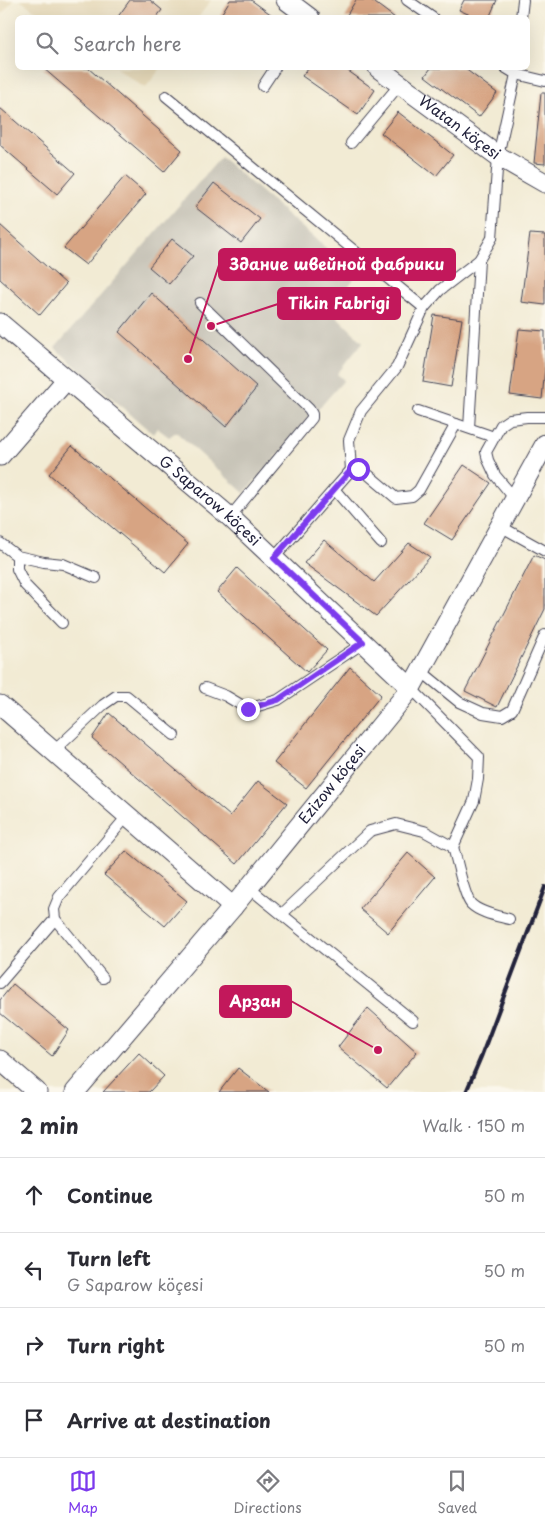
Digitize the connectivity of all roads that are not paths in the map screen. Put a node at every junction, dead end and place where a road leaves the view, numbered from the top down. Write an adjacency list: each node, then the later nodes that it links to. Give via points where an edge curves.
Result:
1 (286, 0): 4 (street)
2 (407, 0): 5 (lane)
3 (523, 0): 6 (lane)
4 (306, 15)
5 (429, 15)
6 (521, 15)
7 (274, 70): 12 (lane)
8 (381, 70): 11 (street, Watan köçesi)
9 (516, 71): 10 (lane); 15 (lane)
10 (545, 81)
11 (400, 84): 14 (lane); 15 (street, Watan köçesi)
12 (263, 86)
13 (166, 96): 19 (lane)
14 (351, 142)
15 (498, 156): 16 (street, Watan köçesi); 17 (lane, via 492,238)
16 (545, 183)
17 (479, 260): 19 (lane, via 440,290); 25 (lane)
18 (200, 303): 32 (lane, via 312,414 312,418)
19 (424, 308): 29 (lane, via 397,367 361,411 349,440)
20 (0, 323): 21 (street, G Saparow köçesi)
21 (66, 380): 28 (street); 32 (street, G Saparow köçesi)
22 (418, 411): 24 (lane)
23 (545, 417): 26 (lane, via 510,419 501,425)
24 (456, 424): 25 (lane); 29 (lane, via 419,490 412,496 396,498 364,471)
25 (469, 428): 26 (lane)
26 (494, 437): 31 (lane, via 486,452 488,460 495,475)
27 (545, 444): 31 (street, Ezizow köçesi)
28 (0, 456)
29 (351, 470): 30 (lane)
30 (334, 489): 35 (lane); 38 (lane)
31 (515, 499): 33 (street, Ezizow köçesi)
32 (230, 516): 38 (street, G Saparow köçesi)
33 (500, 526): 36 (lane); 43 (street, Ezizow köçesi)
34 (0, 543): 37 (lane)
35 (381, 543)
36 (545, 551)
37 (17, 556): 39 (lane, via 63,564); 40 (lane, via 17,569 25,585)
38 (274, 558): 42 (street, G Saparow köçesi)
39 (96, 578)
40 (62, 623)
41 (545, 635): 43 (lane, via 512,710 502,716 482,713 458,702)
42 (363, 642): 44 (lane, via 278,700 248,709); 45 (street, G Saparow köçesi)
43 (421, 670): 45 (street, Ezizow köçesi)
44 (205, 688)
45 (411, 688): 50 (lane, via 479,757 474,801); 51 (street, Ezizow köçesi)
46 (0, 705): 48 (street)
47 (174, 735): 48 (lane, via 127,696 116,696 103,704)
48 (54, 751): 49 (street)
49 (128, 815): 52 (street); 54 (lane, via 59,897 54,909)
50 (453, 847): 53 (lane, via 424,831 396,824 370,831); 55 (lane, via 471,904)
51 (248, 887): 52 (street, Ezizow köçesi); 53 (lane)
52 (233, 906): 61 (street, Ezizow köçesi)
53 (282, 914): 58 (lane)
54 (56, 919): 56 (lane); 57 (lane)
55 (509, 920)
56 (103, 978)
57 (0, 983)
58 (414, 1021)
59 (0, 1060): 60 (street)
60 (37, 1092)
61 (75, 1092)

